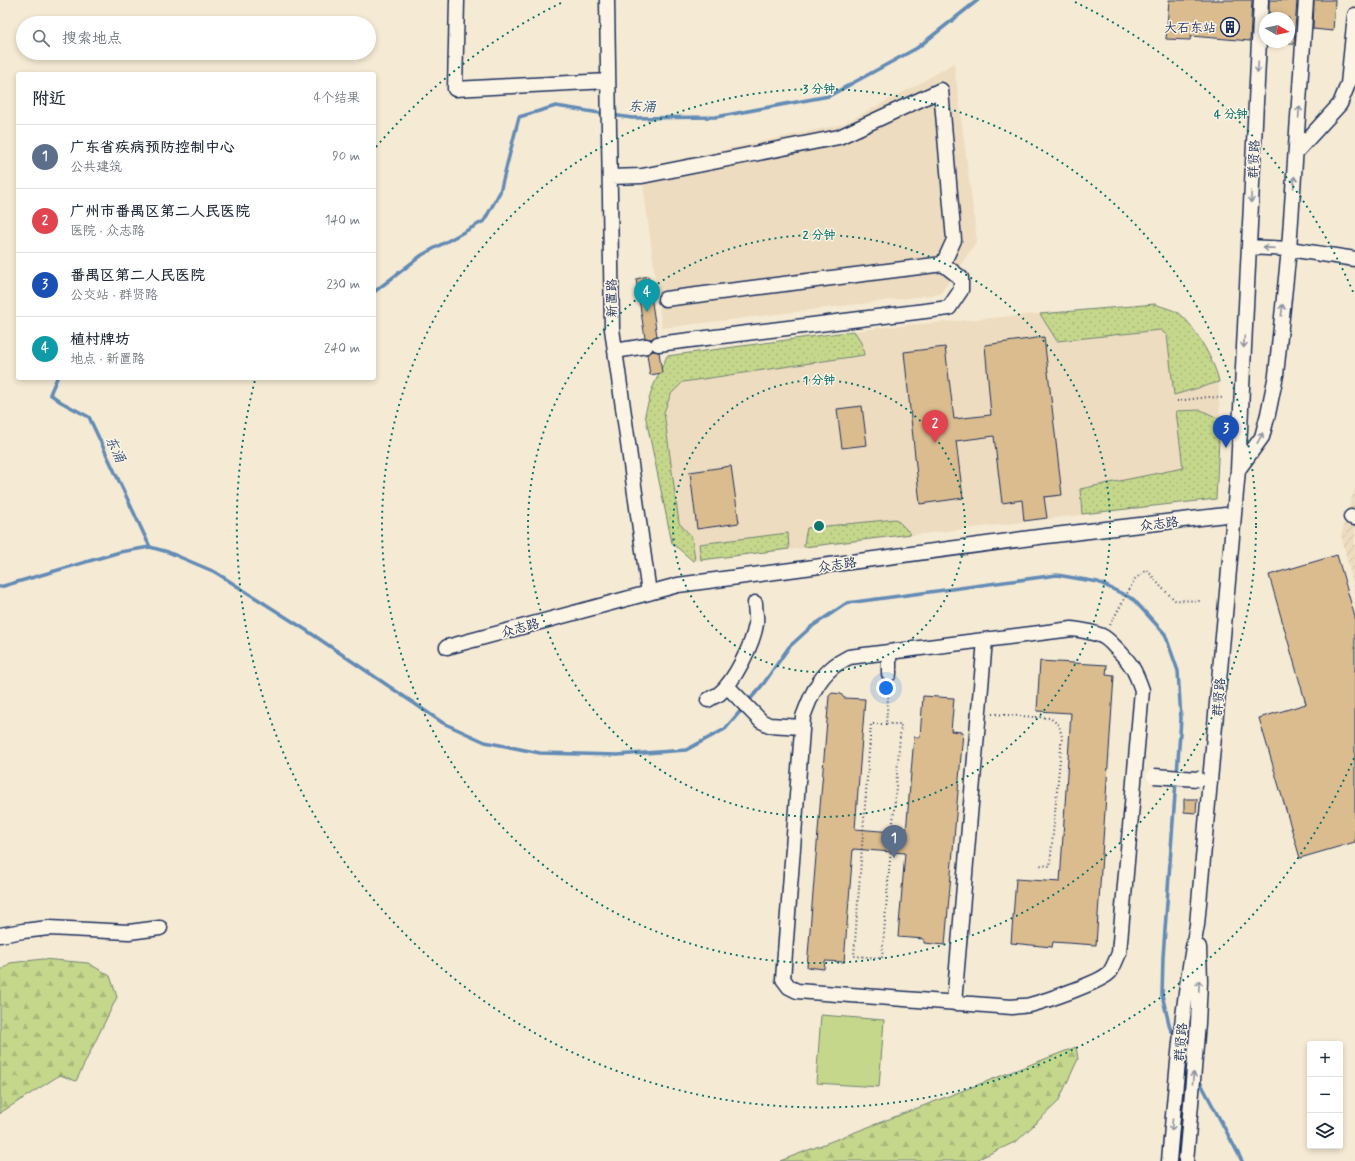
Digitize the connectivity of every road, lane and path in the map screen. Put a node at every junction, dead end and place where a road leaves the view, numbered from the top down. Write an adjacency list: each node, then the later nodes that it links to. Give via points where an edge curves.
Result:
1 (457, 0): 6 (street, via 455,90)
2 (607, 0): 6 (street, 新置路)
3 (1261, 0): 9 (street, 群贤路, one-way to 9)
4 (1306, 0): 7 (street, one-way to 4)
5 (1355, 14): 7 (street, via 1348,84 1340,104)
6 (608, 81): 8 (street, 新置路)
7 (1296, 151): 10 (street, one-way to 7)
8 (610, 177): 12 (street, via 642,176 839,137 941,90 954,240); 14 (street, 新置路, via 612,329)
9 (1249, 247): 10 (street, one-way to 9); 17 (street, 群贤路, one-way to 17)
10 (1289, 249): 11 (street); 17 (street, one-way to 10, via 1262,437 1268,414 1276,375)
11 (1355, 259)
12 (943, 264): 13 (street); 14 (street, via 961,278 961,290 949,308)
13 (665, 299)
14 (615, 351): 19 (street, 新置路)
15 (1223, 398): 16 (path)
16 (1176, 401)
17 (1238, 470): 18 (street, 群贤路)
18 (1234, 514): 19 (street, 众志路, via 685,584); 33 (street, 群贤路)
19 (649, 593): 24 (street, 众志路)
20 (1200, 601): 22 (path, via 1175,600 1147,570 1135,579)
21 (755, 603): 27 (street, via 756,624 749,649)
22 (1104, 637): 23 (street, via 1072,628); 32 (street, via 1129,661 1142,690)
23 (985, 640): 25 (street); 29 (street)
24 (447, 647)
25 (889, 652): 26 (street); 31 (street, via 849,657 834,666 820,680 810,697)
26 (889, 674): 30 (path)
27 (727, 686): 28 (street); 31 (street, via 769,725)
28 (708, 700)
29 (979, 713): 34 (path, via 1050,718 1059,725 1062,737 1050,866); 38 (street)
30 (886, 724): 30 (path, via 901,724 882,958 854,956 871,724)
31 (802, 727): 38 (street, via 783,979 789,987 797,991)
32 (1135, 775): 33 (street, bridge); 38 (street, via 1119,953 1109,973 1101,979 1030,1005 1012,1007)
33 (1204, 780): 35 (street, 群贤路)
34 (1039, 865)
35 (1198, 925): 39 (street, 群贤路, one-way to 39, via 1182,1020); 40 (street, 群贤路, one-way to 35, via 1198,1025)
36 (160, 928): 37 (street, via 129,932 49,928)
37 (0, 935)
38 (954, 1003)
39 (1169, 1161)
40 (1186, 1161)

